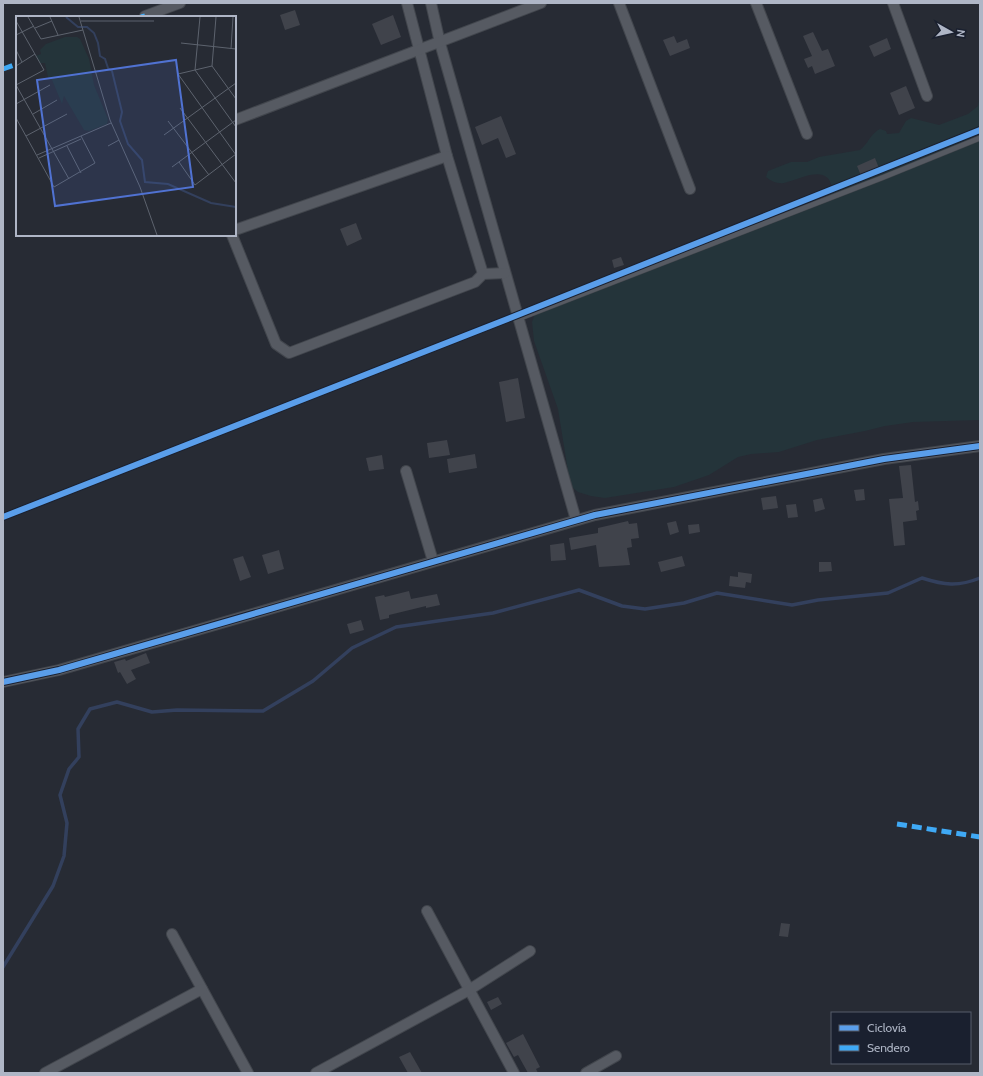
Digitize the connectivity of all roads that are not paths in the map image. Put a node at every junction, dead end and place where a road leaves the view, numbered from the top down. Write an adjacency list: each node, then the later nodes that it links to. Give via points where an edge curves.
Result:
1 (180, 3): 8 (street)
2 (407, 3): 10 (street)
3 (430, 3): 9 (street)
4 (540, 3): 9 (street)
5 (618, 3): 16 (street)
6 (756, 3): 13 (street)
7 (892, 3): 11 (street)
8 (145, 16)
9 (440, 43): 10 (street); 19 (street)
10 (420, 50): 12 (street); 15 (street)
11 (927, 96)
12 (236, 120)
13 (807, 134)
14 (980, 138): 21 (lane)
15 (447, 156): 17 (street); 20 (street)
16 (690, 189)
17 (236, 230)
18 (232, 236): 20 (street, via 276,344 289,353 475,282)
19 (505, 273): 20 (street); 21 (street)
20 (483, 274)
21 (518, 319): 24 (street)
22 (980, 446): 24 (street, via 884,459)
23 (406, 471): 25 (street)
24 (576, 520): 25 (street)
25 (433, 561): 26 (street, via 59,670)
26 (3, 682)
27 (427, 911): 31 (street)
28 (172, 934): 30 (street)
29 (530, 951): 31 (street)
30 (202, 989): 33 (street); 34 (street)
31 (469, 990): 35 (street); 36 (street)
32 (616, 1056): 37 (street)
33 (45, 1073)
34 (248, 1073)
35 (316, 1073)
36 (514, 1073)
37 (586, 1073)

